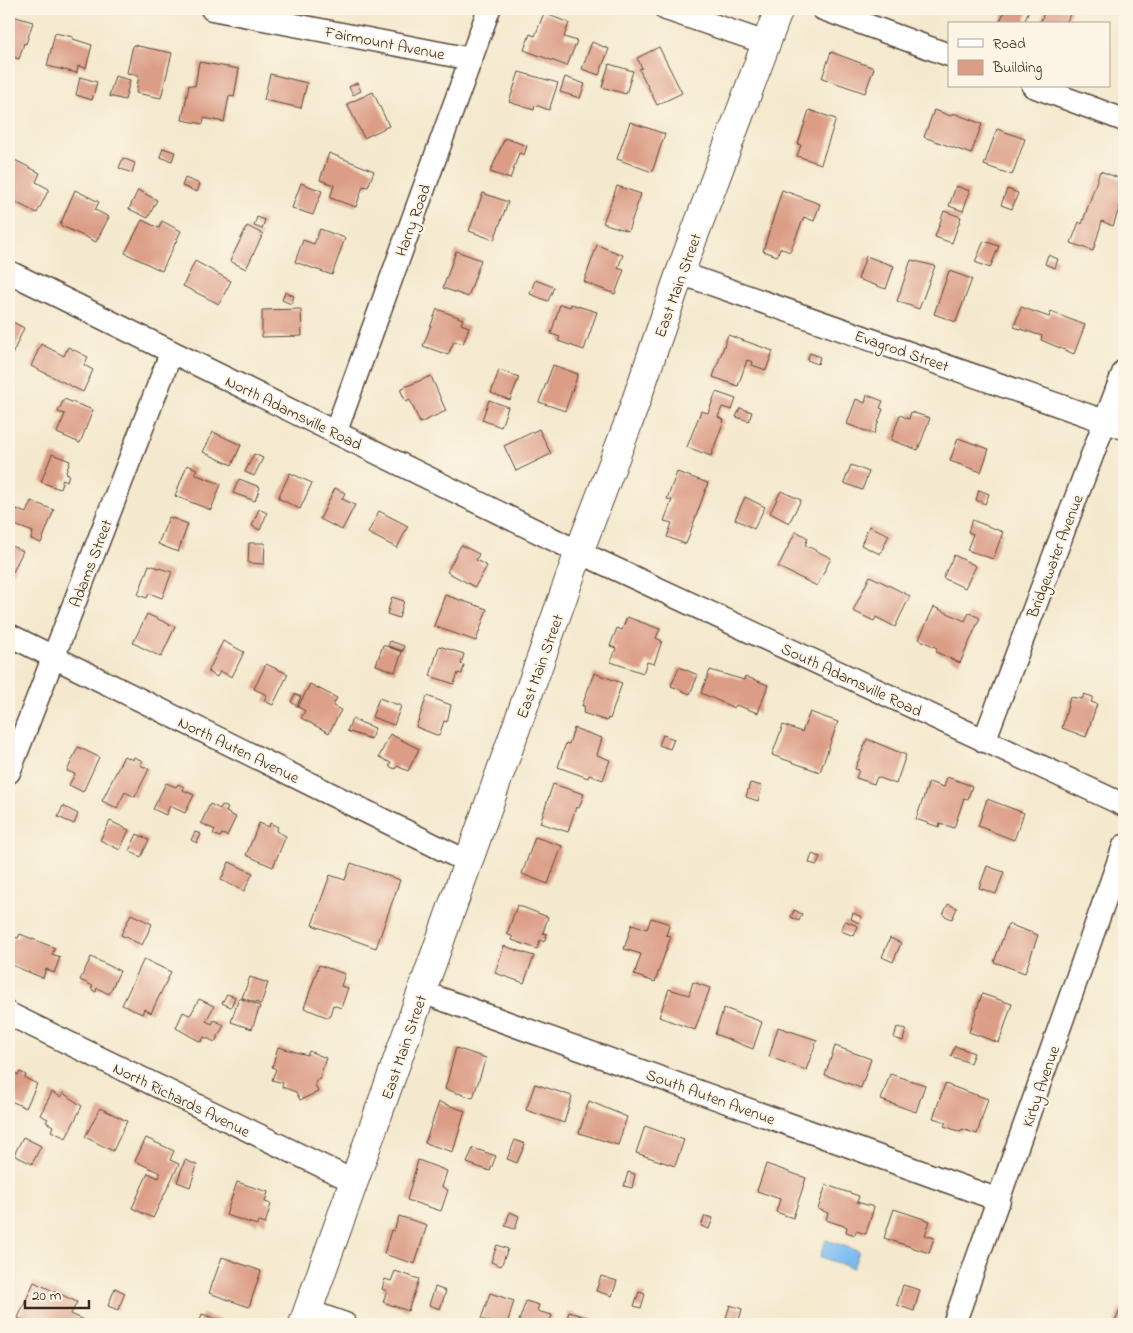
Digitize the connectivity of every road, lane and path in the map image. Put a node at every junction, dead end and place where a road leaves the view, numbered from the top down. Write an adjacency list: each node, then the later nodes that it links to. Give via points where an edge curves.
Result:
1 (212, 9): 8 (street, Fairmount Avenue)
2 (489, 9): 8 (street, Harry Road)
3 (666, 9): 6 (street)
4 (779, 9): 6 (street, East Main Street)
5 (823, 9): 7 (street)
6 (766, 43): 12 (street, East Main Street)
7 (948, 56)
8 (470, 59): 16 (street, Harry Road)
9 (1038, 88): 10 (street)
10 (1124, 120)
11 (9, 272): 13 (street, North Adamsville Road)
12 (680, 273): 15 (street, Evagrod Street); 17 (street, East Main Street, via 628,424)
13 (171, 353): 16 (street, North Adamsville Road); 19 (street, Adams Street)
14 (1124, 371): 15 (street, Bridgewater Avenue)
15 (1115, 425): 20 (street, Bridgewater Avenue)
16 (336, 431): 17 (street, North Adamsville Road)
17 (579, 552): 20 (street, South Adamsville Road); 24 (street, East Main Street)
18 (9, 635): 19 (street, North Auten Avenue)
19 (54, 658): 21 (street, Adams Street); 24 (street, North Auten Avenue)
20 (984, 741): 22 (street, South Adamsville Road)
21 (9, 772)
22 (1124, 805)
23 (1124, 846): 28 (street, Kirby Avenue)
24 (468, 862): 25 (street, East Main Street)
25 (422, 992): 27 (street, East Main Street); 28 (street, South Auten Avenue)
26 (9, 1014): 27 (street, North Richards Avenue)
27 (355, 1182): 29 (street, East Main Street)
28 (999, 1200): 31 (street, Kirby Avenue)
29 (305, 1317): 30 (street)
30 (345, 1324)
31 (954, 1324)

